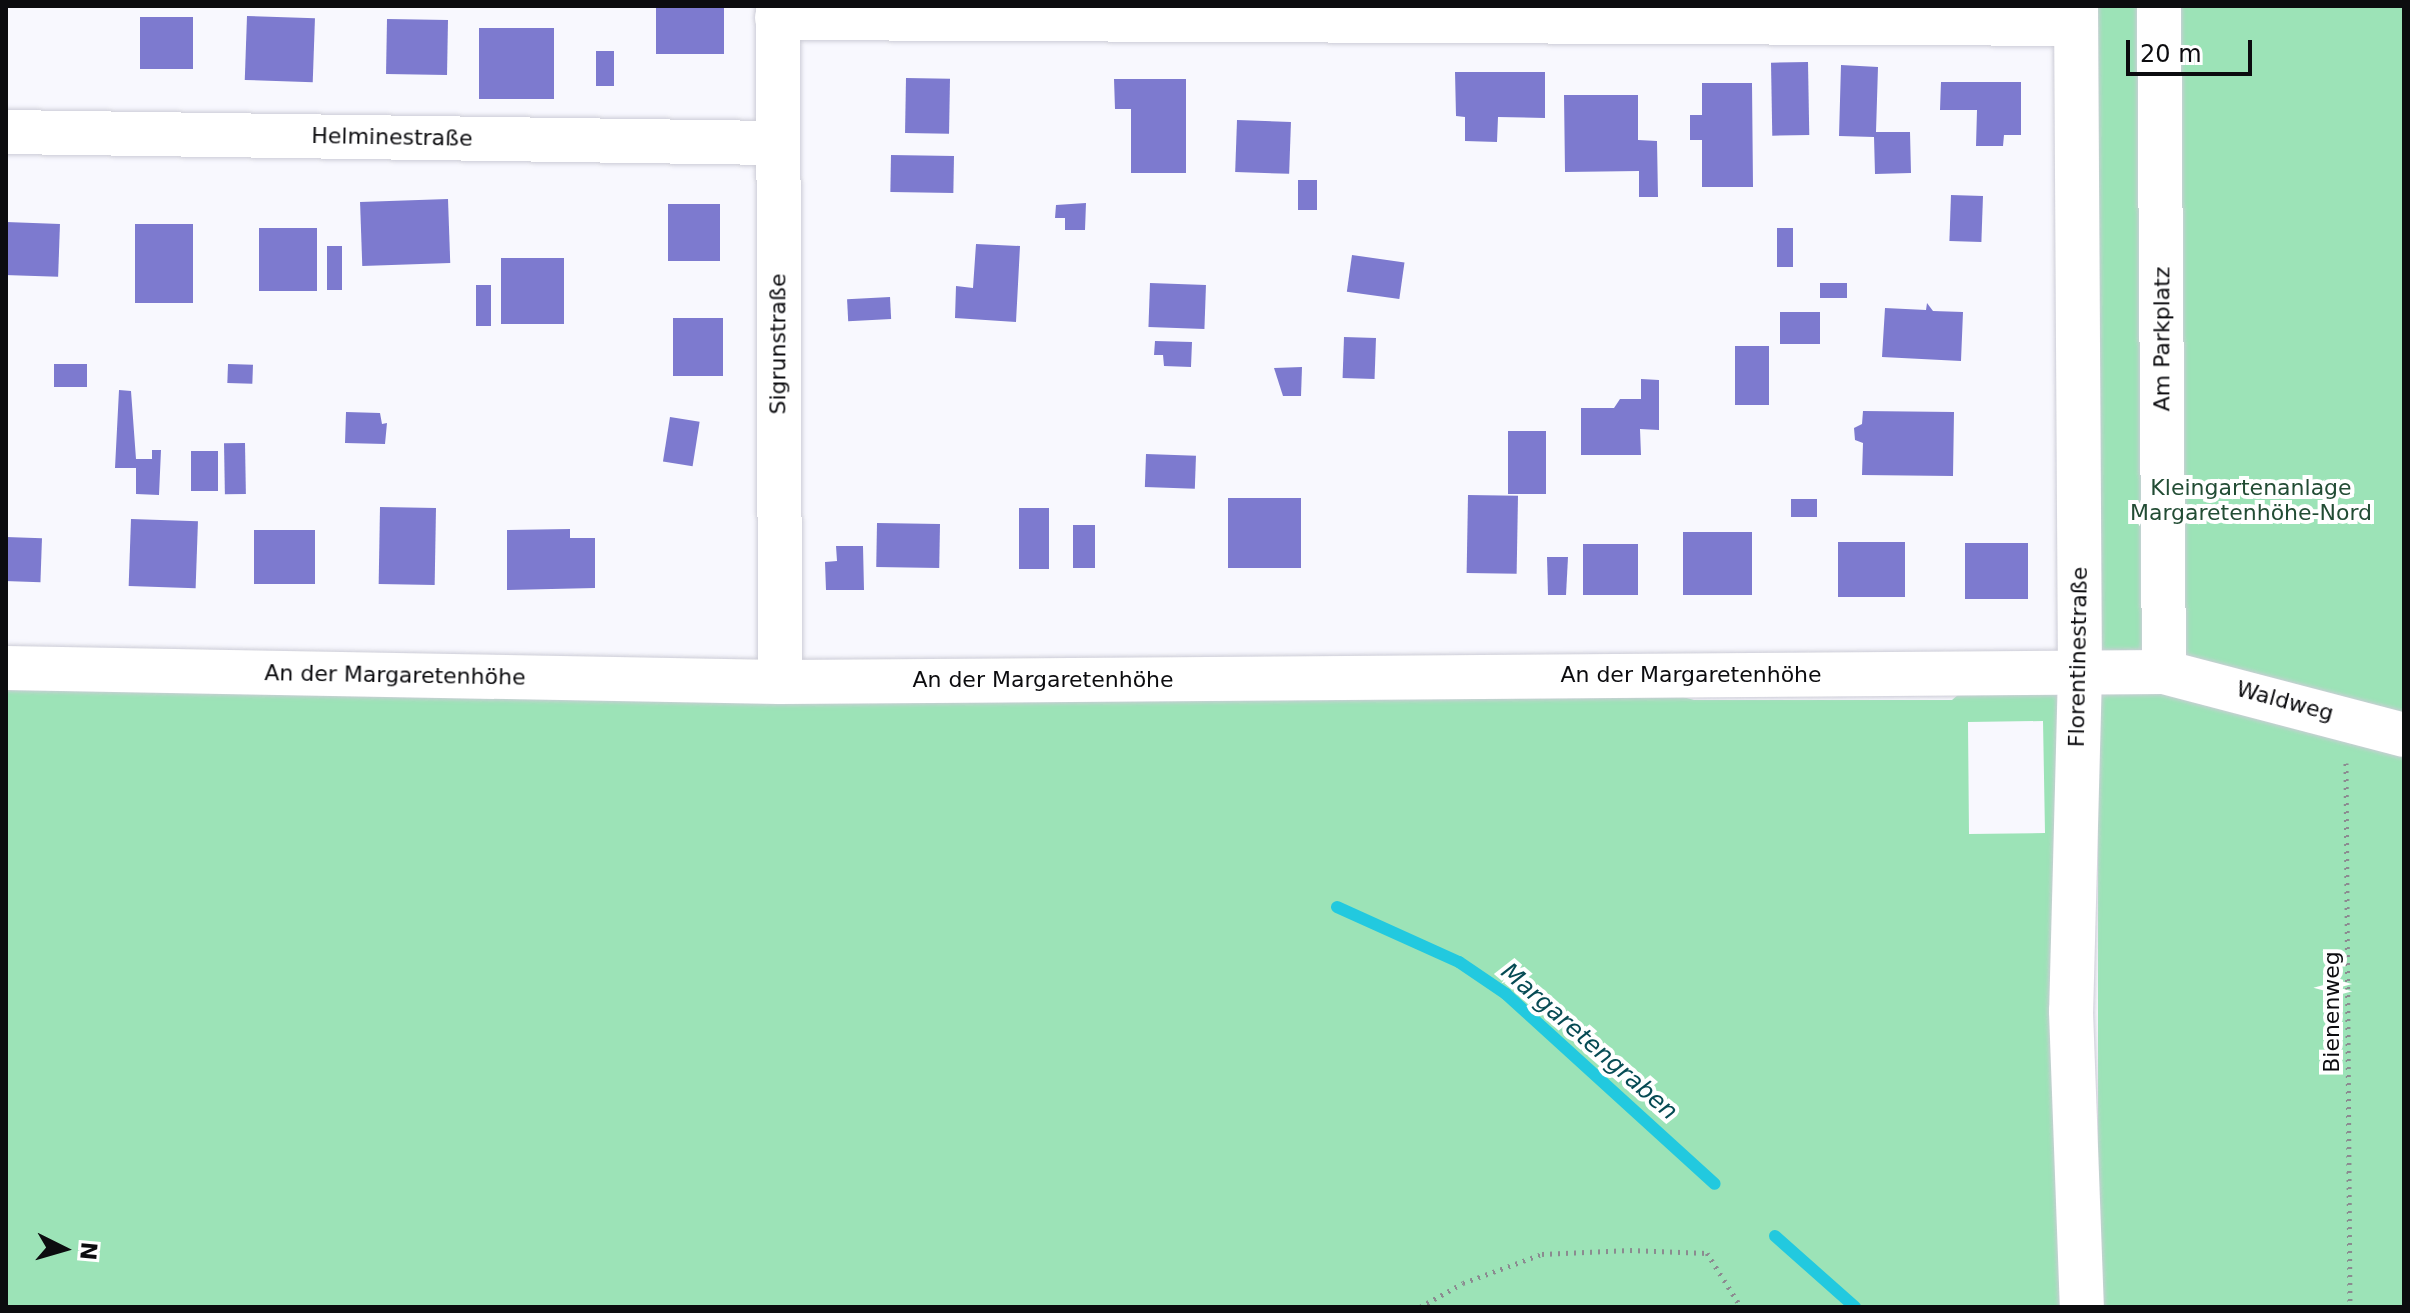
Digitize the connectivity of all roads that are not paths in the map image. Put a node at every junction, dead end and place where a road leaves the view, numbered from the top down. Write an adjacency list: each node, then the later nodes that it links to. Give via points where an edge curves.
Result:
1 (2159, 6): 7 (street, Am Parkplatz)
2 (778, 12): 3 (street); 5 (street, Sigrunstraße)
3 (2076, 15): 8 (street, Florentinestraße)
4 (6, 132): 5 (street, Helminestraße)
5 (777, 143): 9 (street, Sigrunstraße)
6 (6, 668): 9 (street, An der Margaretenhöhe)
7 (2164, 672): 8 (street, Waldweg); 10 (street, Waldweg)
8 (2080, 673): 9 (street, An der Margaretenhöhe); 11 (street, Florentinestraße, via 2071,1011)
9 (780, 682)
10 (2404, 735)
11 (2082, 1307)

